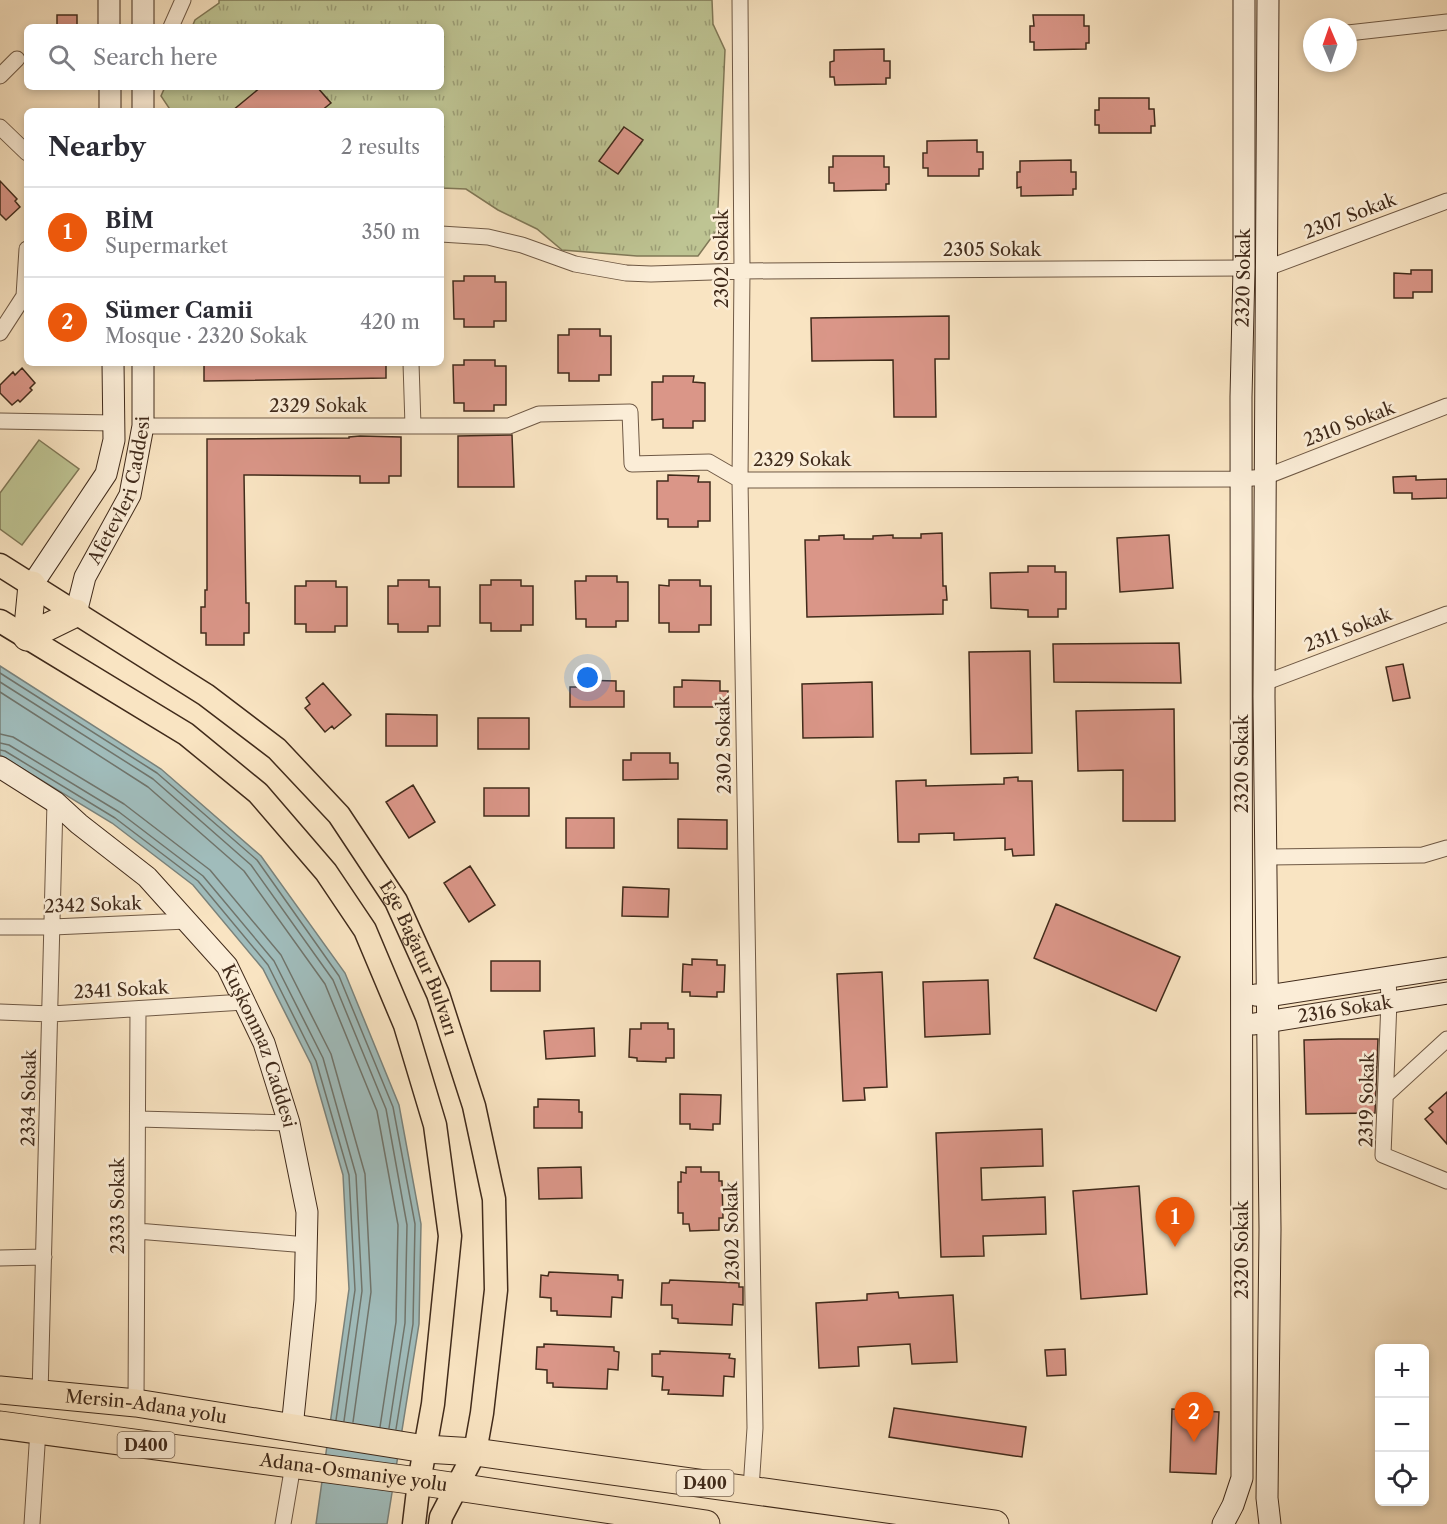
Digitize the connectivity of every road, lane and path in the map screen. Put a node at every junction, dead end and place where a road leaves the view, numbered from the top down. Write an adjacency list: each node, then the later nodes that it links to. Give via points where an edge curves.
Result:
1 (109, 0): 8 (street)
2 (143, 0): 9 (street)
3 (183, 0): 10 (street)
4 (740, 0): 22 (street, 2302 Sokak)
5 (1244, 0): 20 (street, 2320 Sokak)
6 (1268, 0): 21 (street, 2320 Sokak)
7 (1447, 22): 11 (street)
8 (109, 24)
9 (143, 24)
10 (172, 24)
11 (1357, 32)
12 (17, 59): 13 (street)
13 (0, 76)
14 (110, 90): 15 (street)
15 (110, 108)
16 (0, 127): 17 (street)
17 (24, 150)
18 (1447, 201): 21 (street, 2307 Sokak)
19 (444, 234): 22 (street, 2305 Sokak, via 507,240 575,264 626,273)
20 (1244, 268): 22 (street, 2305 Sokak); 34 (street, 2320 Sokak)
21 (1267, 268): 33 (street, 2320 Sokak)
22 (742, 271): 35 (street, 2302 Sokak)
23 (24, 296): 24 (street)
24 (0, 333)
25 (113, 366): 30 (street, Afetevleri Caddesi)
26 (143, 366): 31 (street, Afetevleri Caddesi)
27 (411, 366): 32 (street)
28 (1447, 406): 33 (street, 2310 Sokak)
29 (0, 422): 30 (street)
30 (114, 423): 37 (street, Afetevleri Caddesi, via 106,474)
31 (143, 426): 32 (street, 2329 Sokak); 38 (street, Afetevleri Caddesi, via 129,495 86,577)
32 (413, 426): 35 (street, 2329 Sokak, via 509,426 538,414 630,412 632,464 709,462)
33 (1265, 477): 34 (street, 2329 Sokak); 42 (street, 2320 Sokak)
34 (1241, 479): 35 (street, 2329 Sokak); 53 (street, 2320 Sokak)
35 (740, 480): 82 (street, 2302 Sokak, via 755,1428)
36 (0, 565): 37 (main road, Ege Bağatur Bulvarı)
37 (32, 585): 38 (main road, Ege Bağatur Bulvarı); 41 (highway)
38 (76, 612): 41 (highway); 78 (main road, Ege Bağatur Bulvarı, via 206,695 277,749 339,815 396,901 438,994 474,1106 494,1200 496,1290)
39 (1447, 614): 42 (street, 2311 Sokak)
40 (0, 621): 41 (main road, Ege Bağatur Bulvarı)
41 (27, 637): 77 (main road, Ege Bağatur Bulvarı, via 186,734 258,793 326,872 365,930 405,1025 435,1125 450,1236 433,1404)
42 (1264, 683): 46 (street, 2320 Sokak)
43 (0, 767): 44 (street, Kuşkonmaz Caddesi)
44 (55, 802): 47 (street, Kuşkonmaz Caddesi, via 147,877); 49 (street, 2334 Sokak)
45 (1447, 848): 46 (street, via 1423,855)
46 (1266, 857): 54 (street, 2320 Sokak)
47 (187, 921): 49 (street, 2342 Sokak); 56 (street, Kuşkonmaz Caddesi, via 227,966)
48 (0, 927): 49 (street, 2342 Sokak)
49 (53, 927): 59 (street, 2334 Sokak)
50 (1447, 968): 51 (street, 2316 Sokak)
51 (1388, 977): 54 (street, 2316 Sokak); 55 (street, 2319 Sokak)
52 (1447, 993): 55 (street, 2316 Sokak)
53 (1242, 994): 54 (street, 2316 Sokak); 61 (street, 2320 Sokak)
54 (1268, 996): 60 (street, 2320 Sokak)
55 (1389, 1001): 60 (street, 2316 Sokak); 63 (street, 2319 Sokak)
56 (244, 1002): 57 (street, 2341 Sokak); 65 (street, Kuşkonmaz Caddesi, via 264,1043)
57 (138, 1009): 59 (street, 2341 Sokak); 64 (street, 2333 Sokak)
58 (0, 1012): 59 (street, 2341 Sokak)
59 (51, 1014): 69 (street, 2334 Sokak)
60 (1268, 1021): 61 (street, 2316 Sokak); 90 (street, 2320 Sokak)
61 (1242, 1027): 89 (street, 2320 Sokak, via 1242,1478)
62 (1447, 1039): 63 (street)
63 (1386, 1095): 66 (street, 2319 Sokak, via 1383,1155)
64 (138, 1119): 65 (street); 67 (street, 2333 Sokak)
65 (289, 1123): 68 (street, Kuşkonmaz Caddesi, via 307,1212)
66 (1447, 1181)
67 (137, 1231): 68 (street); 73 (street, 2333 Sokak)
68 (306, 1245): 75 (street, Kuşkonmaz Caddesi, via 305,1300)
69 (44, 1257): 70 (street); 72 (street, 2334 Sokak)
70 (0, 1258)
71 (0, 1390): 72 (highway, Mersin-Adana yolu / D400)
72 (40, 1395): 73 (highway, Mersin-Adana yolu / D400)
73 (136, 1403): 75 (highway, Mersin-Adana yolu / D400)
74 (0, 1425): 76 (highway, Adana-Osmaniye yolu / D400)
75 (292, 1428): 77 (highway, Adana-Osmaniye yolu / D400)
76 (38, 1430): 79 (highway, Adana-Osmaniye yolu / D400); 83 (street)
77 (420, 1448): 78 (highway, Adana-Osmaniye yolu / D400); 80 (main road, Ege Bağatur Bulvarı)
78 (475, 1452): 81 (main road, Ege Bağatur Bulvarı); 82 (highway, Adana-Osmaniye yolu / D400)
79 (293, 1465): 80 (highway, Adana-Osmaniye yolu / D400); 84 (street)
80 (415, 1481): 81 (highway, Adana-Osmaniye yolu / D400); 85 (main road, Ege Bağatur Bulvarı)
81 (458, 1487): 86 (main road, Ege Bağatur Bulvarı); 87 (highway, Adana-Osmaniye yolu / D400)
82 (751, 1489): 88 (highway, Adana-Osmaniye yolu / D400)
83 (32, 1524)
84 (283, 1524)
85 (414, 1524)
86 (440, 1524)
87 (706, 1524)
88 (995, 1524)
89 (1223, 1524)
90 (1270, 1524)

